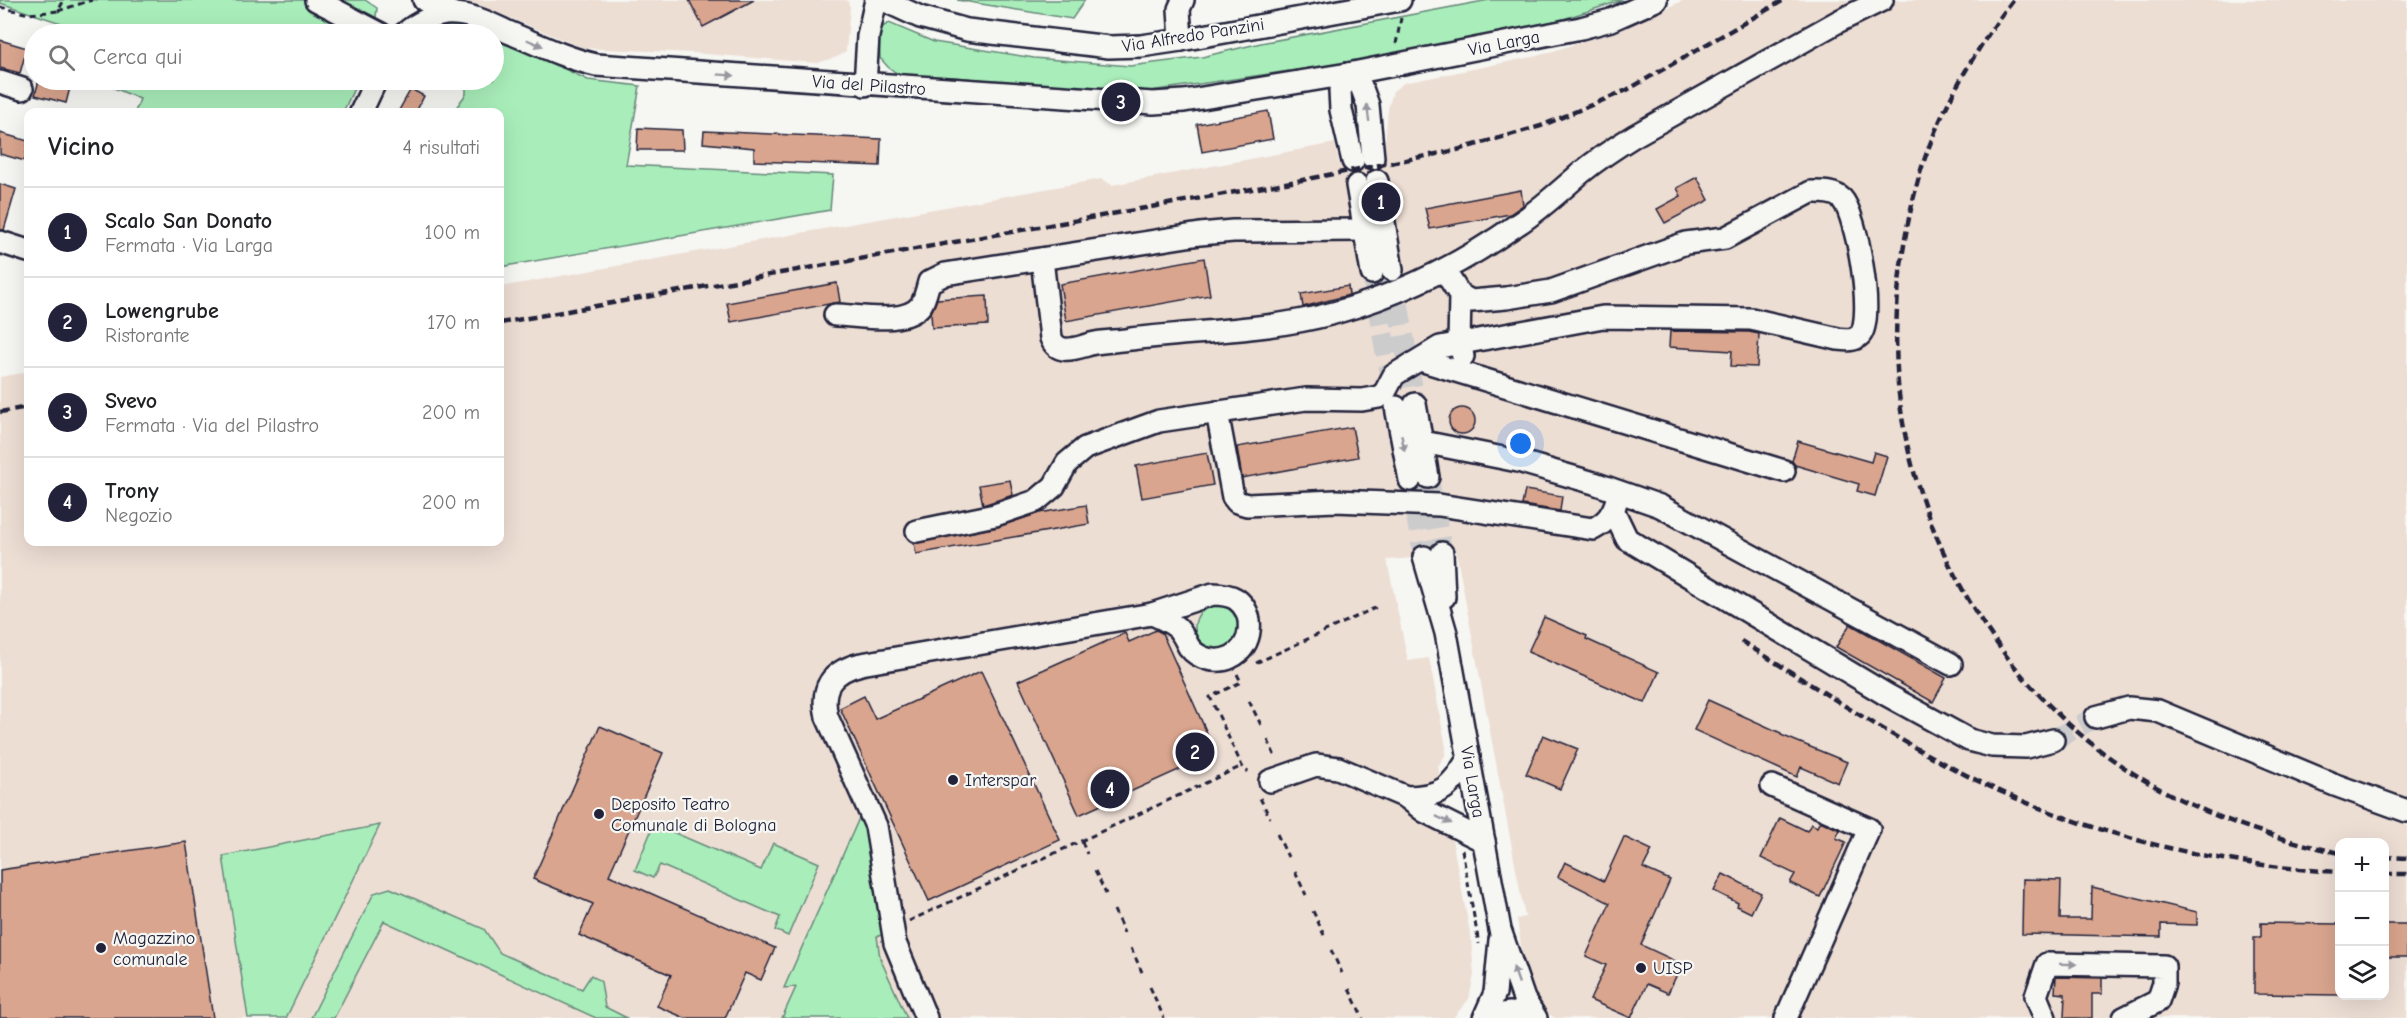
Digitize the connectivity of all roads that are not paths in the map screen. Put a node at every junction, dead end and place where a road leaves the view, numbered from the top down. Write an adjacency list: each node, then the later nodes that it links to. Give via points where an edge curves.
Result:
1 (316, 0): 10 (street)
2 (424, 0): 9 (street)
3 (876, 0): 17 (street)
4 (883, 0): 14 (street, Via Alfredo Panzini, via 941,23 1000,35 1109,47)
5 (1183, 0): 14 (street, via 1179,9)
6 (1400, 0): 14 (street, Via Alfredo Panzini)
7 (1656, 0): 15 (street, Via Larga, via 1611,20)
8 (1882, 0): 26 (street, via 1634,136 1604,155 1518,225)
9 (452, 13): 11 (street, Via del Pilastro); 12 (street, Via del Pilastro, one-way to 12)
10 (362, 24)
11 (419, 24)
12 (491, 24)
13 (504, 30): 17 (street, Via del Pilastro, one-way to 17, via 574,60 596,65)
14 (1181, 40)
15 (1348, 74): 17 (street, Via del Pilastro, via 1153,103); 21 (street, via 1340,91 1341,110)
16 (0, 82): 18 (street)
17 (861, 85)
18 (22, 88)
19 (371, 90): 20 (street)
20 (363, 108)
21 (1363, 160)
22 (1365, 230): 22 (street, via 1367,183 1382,271); 25 (street, via 1233,231)
23 (0, 242): 24 (street)
24 (24, 251)
25 (1042, 259): 26 (street, via 1051,338 1059,348 1071,350 1094,343 1245,328 1332,314); 28 (street, via 945,274 929,282 921,305 910,313 891,318)
26 (1444, 270): 27 (street)
27 (1460, 294): 29 (street); 29 (street, via 1471,301 1551,291 1686,243 1725,238 1811,192 1822,192 1843,200 1856,232 1865,281 1865,324 1853,340 1751,319 1603,317)
28 (835, 315)
29 (1459, 344): 30 (street, via 1440,347); 31 (street)
30 (1420, 360): 31 (street); 32 (street, via 1394,375 1379,397 1306,399)
31 (1468, 375): 34 (street)
32 (1217, 412): 35 (street, via 1233,498 1247,505 1335,501 1439,505 1593,529 1602,524); 36 (street, via 1159,421 1085,448 1067,463 1054,486 1024,507)
33 (1423, 442): 33 (street, one-way to 33, via 1406,405 1419,478); 35 (street, via 1518,461 1594,483)
34 (1784, 471)
35 (1616, 502): 39 (street, via 1660,506); 41 (street, via 1627,539 1970,740 1992,746 2026,747)
36 (917, 531)
37 (1433, 555): 42 (street, Via Larga)
38 (1152, 614): 49 (street, via 861,664 848,667 830,682 824,698 827,717 876,826 895,943)
39 (1951, 664)
40 (2096, 717): 46 (street, via 2129,708 2158,711)
41 (2053, 740)
42 (1469, 757): 45 (street, via 1459,776 1445,790 1423,797); 47 (street, Via Larga)
43 (1772, 786): 54 (street, via 1869,829)
44 (1264, 788): 45 (street, via 1309,766 1327,765)
45 (1406, 797): 47 (street, one-way to 47, via 1424,811)
46 (2407, 811)
47 (1484, 841): 48 (street, Via Larga)
48 (1500, 930): 50 (street, Via Larga, via 1495,993); 53 (street, Via Larga, one-way to 48, via 1524,999)
49 (926, 1018)
50 (1484, 1018)
51 (1497, 1018): 52 (main road)
52 (1527, 1018)
53 (1536, 1018)
54 (1786, 1018)
55 (2045, 1018): 56 (street, one-way to 56, via 2036,996 2047,964 2164,966 2164,984 2158,1001)
56 (2124, 1018)

